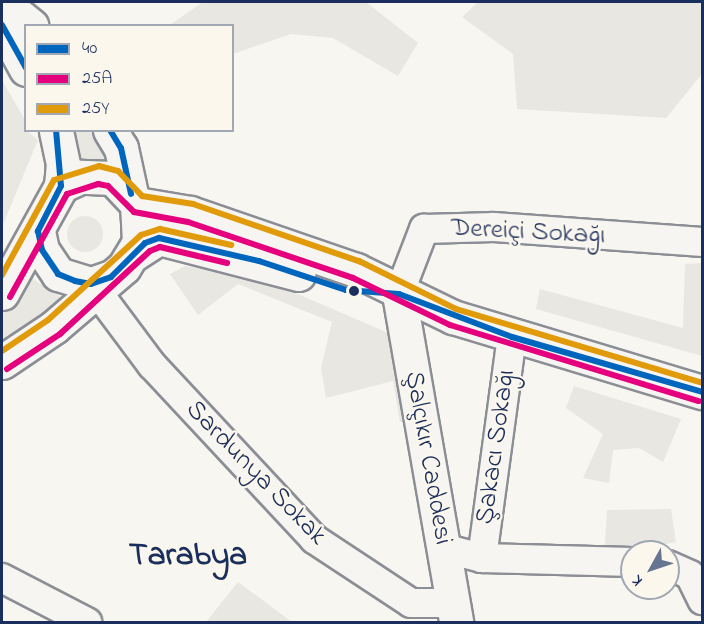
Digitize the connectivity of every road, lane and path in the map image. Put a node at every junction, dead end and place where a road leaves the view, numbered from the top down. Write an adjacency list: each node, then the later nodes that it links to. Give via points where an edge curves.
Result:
1 (2, 2): 2 (main road)
2 (30, 24)
3 (2, 25): 4 (main road)
4 (24, 65)
5 (56, 132): 7 (main road, via 63,164)
6 (111, 132): 8 (main road, via 121,148)
7 (61, 186): 8 (main road, via 97,175 113,178); 9 (main road)
8 (134, 199): 11 (main road, via 142,229); 14 (main road, via 356,270)
9 (38, 231): 12 (main road, via 42,250 58,274 91,284); 13 (main road)
10 (702, 242): 14 (street, Dereiçi Sokağı, via 494,227 424,229)
11 (134, 254): 12 (main road); 14 (main road, via 159,238 259,261 346,290)
12 (103, 283): 16 (main road); 24 (street, Sardunya Sokak, via 152,365 314,539 411,603)
13 (2, 293)
14 (399, 294): 15 (main road); 18 (main road, Şalçıkır Caddesi)
15 (512, 337): 17 (main road); 19 (street, Şakacı Sokağı)
16 (2, 362)
17 (702, 392)
18 (443, 548): 19 (street); 24 (main road, Şalçıkır Caddesi)
19 (482, 558): 20 (street)
20 (620, 561)
21 (680, 566): 23 (street, via 690,575)
22 (2, 578): 25 (street)
23 (702, 600)
24 (454, 613)
25 (87, 622)

